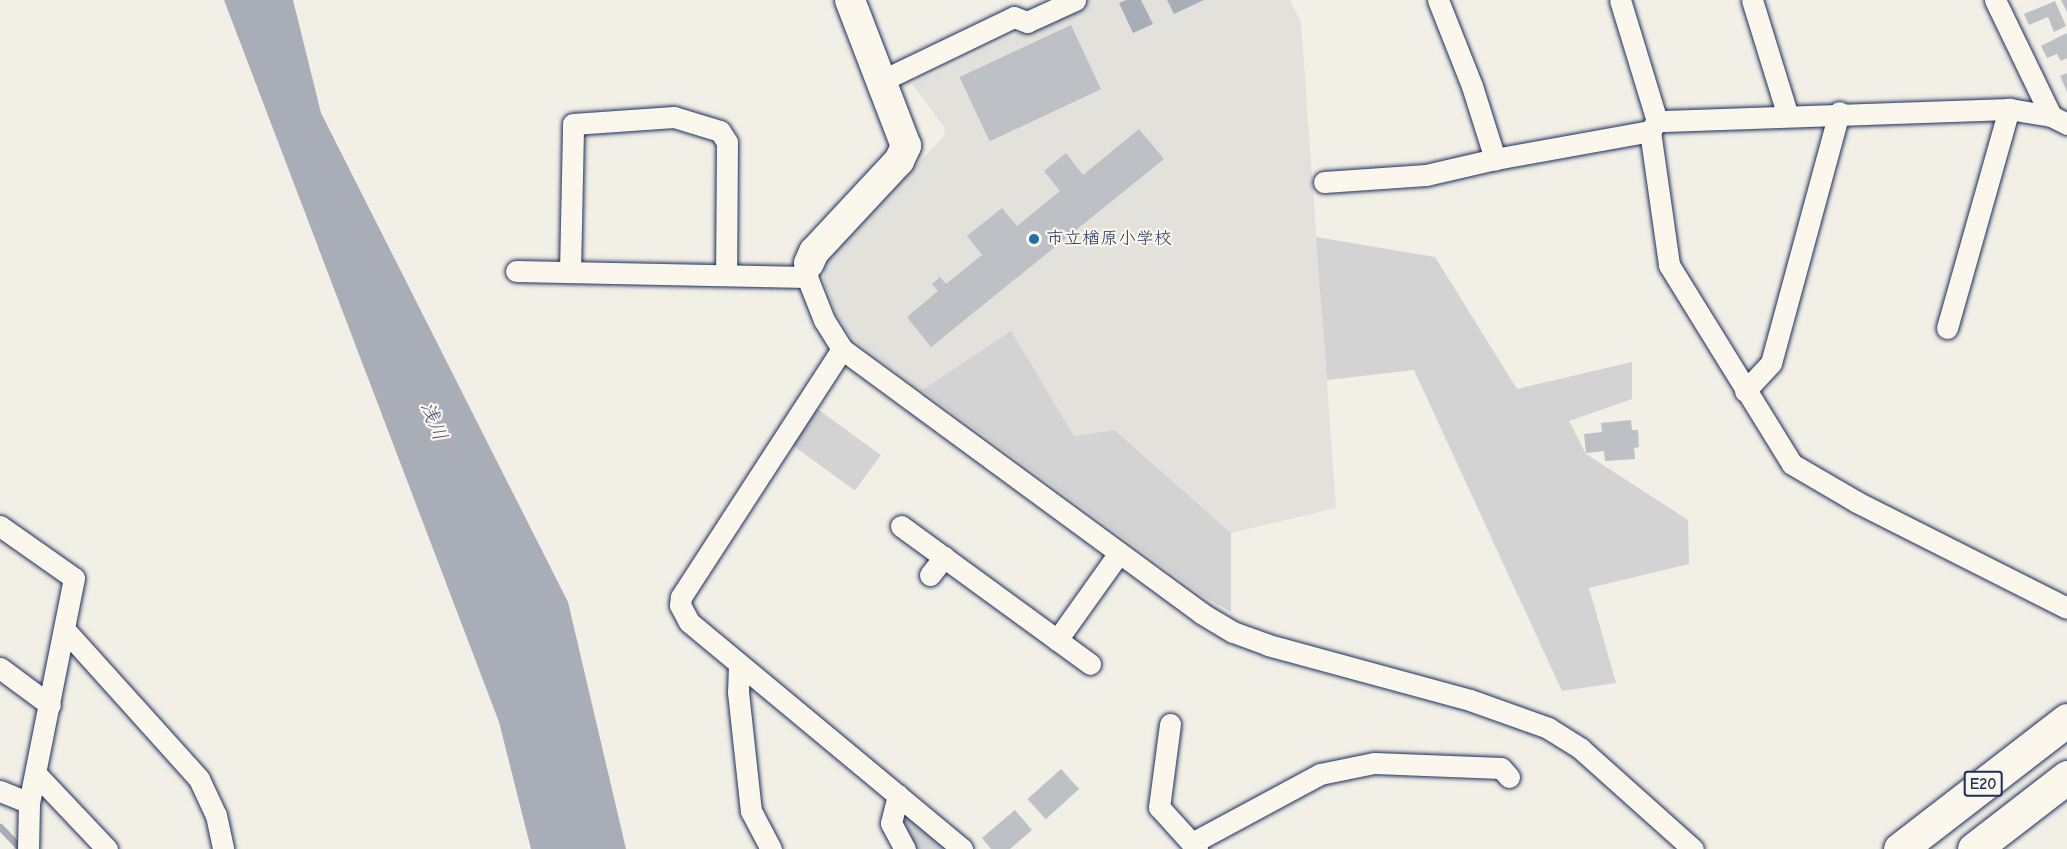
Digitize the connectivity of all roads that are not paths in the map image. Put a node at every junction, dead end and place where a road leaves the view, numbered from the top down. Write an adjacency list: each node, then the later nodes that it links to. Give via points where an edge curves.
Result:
1 (850, 0): 8 (street)
2 (1075, 0): 7 (street, via 1027,22)
3 (1438, 0): 14 (street)
4 (1620, 0): 13 (street)
5 (1752, 0): 11 (street)
6 (1995, 0): 12 (street)
7 (1012, 8): 8 (street)
8 (883, 80): 16 (street, via 906,146 899,161 814,252)
9 (2009, 109): 10 (street); 12 (street); 20 (street)
10 (1839, 112): 11 (street); 22 (street, via 1771,363)
11 (1787, 113): 13 (street)
12 (2059, 120)
13 (1654, 126): 14 (street); 22 (street, via 1669,265)
14 (1496, 159): 15 (street, via 1426,176)
15 (1323, 182)
16 (808, 270): 19 (street); 21 (street, via 824,320)
17 (516, 271): 18 (street)
18 (570, 272): 19 (street); 19 (street, via 573,124 674,117 720,131 727,142)
19 (726, 275)
20 (1947, 328)
21 (842, 349): 25 (street); 32 (street, via 681,597 680,605 689,622)
22 (1745, 391): 28 (street, via 1792,464 1857,502)
23 (0, 526): 29 (street, via 74,578)
24 (901, 526): 26 (street)
25 (1119, 553): 30 (street); 50 (street, via 1233,632 1470,700 1548,728 1581,749)
26 (944, 557): 27 (street); 30 (street)
27 (930, 575)
28 (2067, 608)
29 (65, 630): 34 (street); 46 (street, via 199,779 216,815)
30 (1057, 640): 31 (street)
31 (1090, 664)
32 (739, 665): 41 (street); 47 (street, via 738,692 751,811)
33 (0, 668): 34 (street)
34 (50, 705): 37 (street)
35 (2067, 720): 51 (highway, E20)
36 (1170, 724): 43 (street, via 1159,807)
37 (37, 775): 42 (street); 45 (street)
38 (1509, 777): 43 (street, via 1501,768 1374,763 1320,774)
39 (2067, 777): 52 (highway, E20)
40 (0, 791): 42 (street)
41 (898, 795): 48 (street, via 891,823); 49 (street)
42 (29, 803): 44 (street)
43 (1195, 846)
44 (28, 849)
45 (107, 849)
46 (223, 849)
47 (771, 849)
48 (905, 849)
49 (962, 849)
50 (1693, 849)
51 (1900, 849)
52 (1974, 849)

